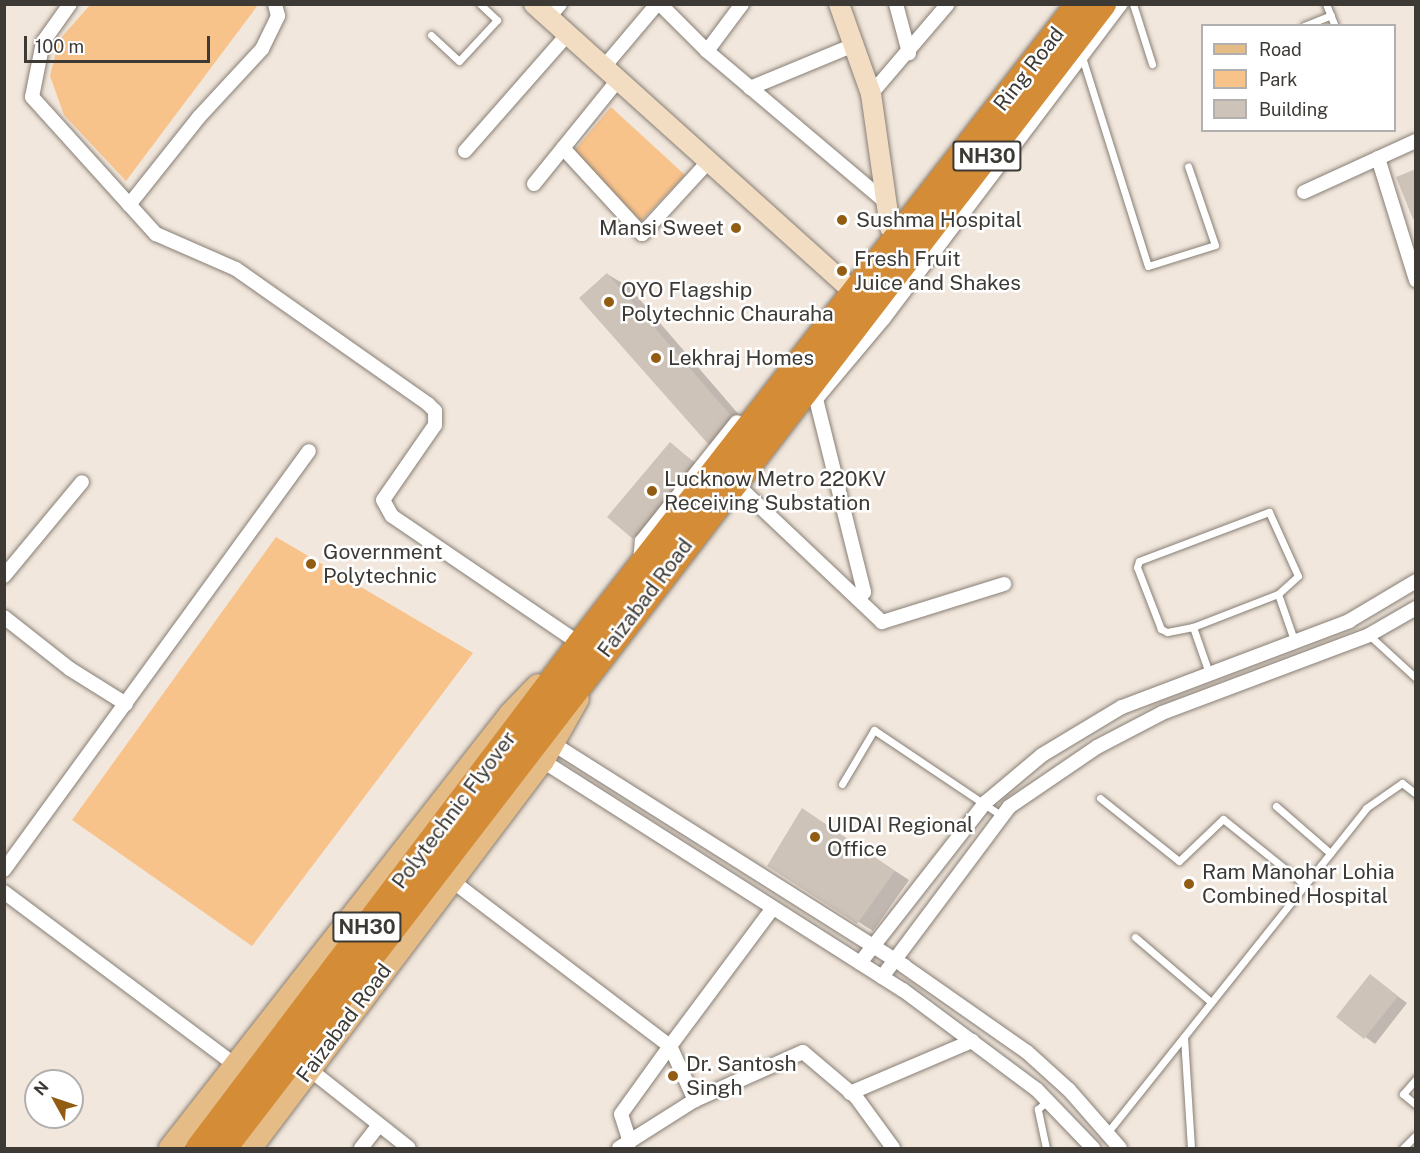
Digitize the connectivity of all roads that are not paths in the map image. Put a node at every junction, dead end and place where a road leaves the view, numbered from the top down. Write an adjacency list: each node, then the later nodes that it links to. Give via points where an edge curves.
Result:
1 (70, 4): 39 (street, via 43,42 32,98)
2 (275, 4): 39 (street, via 278,16 262,49 199,117)
3 (480, 4): 20 (lane, via 497,20 459,61)
4 (534, 4): 16 (street)
5 (658, 4): 23 (street); 27 (street)
6 (742, 4): 23 (street)
7 (839, 4): 22 (street)
8 (896, 4): 24 (street)
9 (948, 4): 24 (street)
10 (1062, 4): 40 (street)
11 (1079, 4): 42 (highway, Ring Road / NH30)
12 (1103, 4): 42 (highway, Faizabad Road / NH30)
13 (1121, 4): 25 (street)
14 (1133, 4): 26 (lane)
15 (1326, 4): 17 (lane)
16 (554, 11): 21 (street)
17 (1331, 15): 18 (lane); 19 (lane)
18 (1309, 24)
19 (1334, 24)
20 (431, 35)
21 (567, 35): 27 (street); 32 (street)
22 (856, 44): 28 (street); 29 (street)
23 (707, 51): 28 (street)
24 (909, 53): 29 (street)
25 (1082, 57): 35 (lane, via 1148,266 1215,245); 42 (street)
26 (1152, 64)
27 (610, 75): 31 (street); 34 (street)
28 (750, 88): 38 (street)
29 (871, 94): 38 (street)
30 (1416, 141): 33 (street)
31 (563, 148): 34 (street, via 642,234); 36 (street)
32 (465, 151)
33 (1378, 158): 37 (street); 41 (street)
34 (707, 163): 42 (street)
35 (1188, 166)
36 (534, 184)
37 (1304, 192)
38 (887, 203): 40 (street)
39 (129, 205): 57 (street, via 156,234 236,269 428,404 435,411 435,425 383,500 392,516)
40 (890, 228): 42 (street)
41 (1416, 280)
42 (864, 301): 43 (highway, Faizabad Road / NH30); 57 (highway, Ring Road / NH30, via 640,567)
43 (808, 400): 46 (highway, Faizabad Road / NH30); 51 (street, via 864,592)
44 (309, 451): 60 (street)
45 (82, 482): 47 (street)
46 (734, 482): 51 (street); 57 (highway, Faizabad Road / NH30)
47 (4, 576)
48 (1416, 581): 56 (street, via 1349,621)
49 (1004, 584): 51 (street, via 882,622)
50 (1278, 594): 54 (lane); 54 (lane, via 1298,576 1269,512 1139,561 1137,567 1161,628 1167,632); 56 (lane)
51 (858, 599)
52 (1416, 608): 55 (street)
53 (4, 616): 60 (street, via 70,669)
54 (1193, 627): 58 (lane)
55 (1369, 634): 59 (lane); 69 (street, via 1162,713 1097,747 1009,807)
56 (1294, 640): 58 (street)
57 (591, 647): 61 (highway, Polytechnic Flyover / NH30); 62 (main road, Faizabad Road); 88 (main road, Faizabad Road, via 510,714)
58 (1209, 674): 66 (street, via 1122,707 1042,755)
59 (1416, 678)
60 (126, 704): 73 (street)
61 (543, 711): 101 (highway, Polytechnic Flyover / NH30); 102 (highway, Polytechnic Flyover / NH30)
62 (549, 753): 68 (street); 70 (street); 75 (main road, Faizabad Road)
63 (842, 784): 66 (lane, via 874,730)
64 (1416, 794): 71 (lane, via 1402,783 1366,808)
65 (1100, 798): 76 (lane, via 1179,861 1223,819)
66 (986, 802): 69 (lane); 72 (street)
67 (1276, 806): 71 (lane)
68 (660, 811): 70 (street); 80 (street)
69 (1002, 816): 74 (street)
70 (649, 829): 78 (street)
71 (1330, 853): 76 (lane)
72 (938, 864): 74 (street); 80 (street)
73 (4, 870)
74 (955, 878): 81 (street)
75 (451, 880): 87 (street); 89 (main road, Faizabad Road)
76 (1305, 885): 84 (lane)
77 (4, 892): 88 (street)
78 (773, 908): 82 (street); 87 (street)
79 (1135, 937): 84 (lane)
80 (874, 946): 81 (street); 82 (street)
81 (895, 960): 83 (street); 96 (street, via 1027,1052 1069,1090)
82 (860, 963): 83 (street)
83 (882, 977): 86 (street)
84 (1210, 1001): 85 (lane)
85 (1184, 1037): 96 (lane); 110 (lane)
86 (972, 1041): 91 (street); 93 (street)
87 (670, 1046): 92 (street); 98 (street, via 621,1114)
88 (235, 1065): 100 (main road, Faizabad Road)
89 (309, 1069): 95 (street); 103 (main road, Faizabad Road)
90 (1416, 1079): 94 (lane, via 1403,1094)
91 (850, 1093): 92 (street, via 803,1052); 106 (street)
92 (695, 1100): 98 (street)
93 (1048, 1100): 99 (street); 107 (lane, via 1038,1109)
94 (1416, 1106)
95 (379, 1125): 104 (street); 105 (street)
96 (1107, 1133): 99 (street); 108 (street); 109 (street)
97 (1416, 1135): 111 (lane)
98 (624, 1145)
99 (1090, 1146)
100 (170, 1149)
101 (199, 1149)
102 (224, 1149)
103 (251, 1149)
104 (361, 1149)
105 (408, 1149)
106 (892, 1149)
107 (1046, 1149)
108 (1107, 1149)
109 (1120, 1149)
110 (1191, 1149)
111 (1403, 1149)

